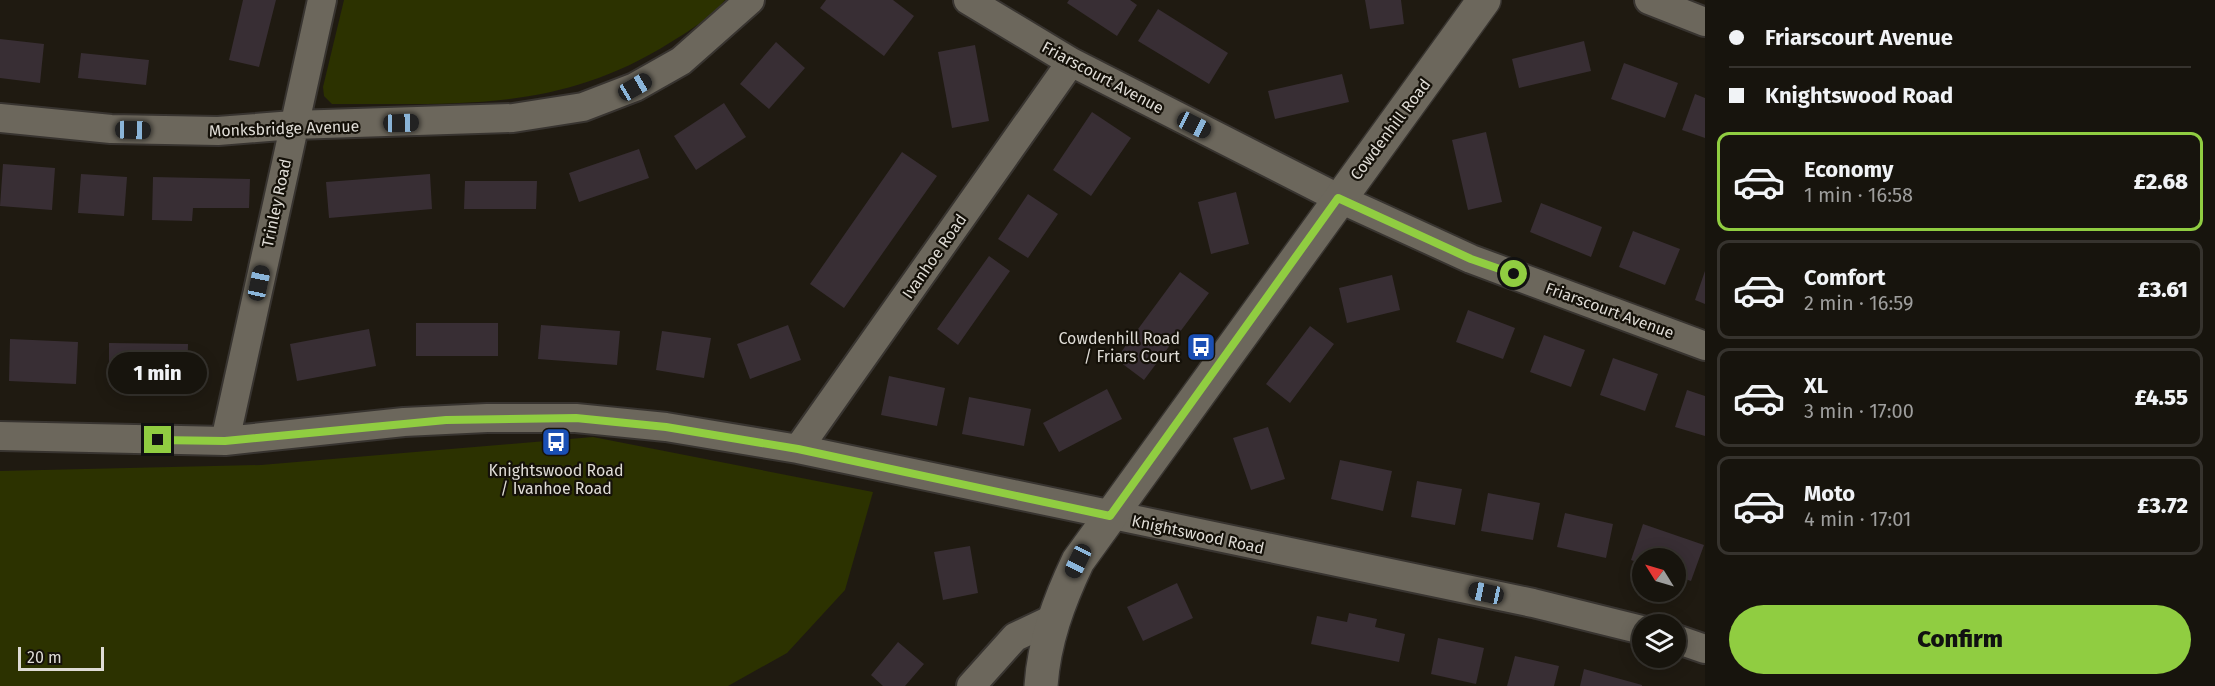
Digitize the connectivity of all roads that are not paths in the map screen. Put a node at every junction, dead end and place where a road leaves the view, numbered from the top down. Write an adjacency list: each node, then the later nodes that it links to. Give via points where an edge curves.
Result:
1 (322, 0): 9 (street, Trinley Road)
2 (750, 0): 9 (street, Monksbridge Avenue, via 681,61 635,87 583,107 513,118)
3 (968, 0): 7 (street, Friarscourt Avenue)
4 (1484, 0): 10 (street, Cowdenhill Road)
5 (1649, 0): 6 (street)
6 (1705, 22)
7 (1071, 62): 10 (street, Friarscourt Avenue); 14 (street, Ivanhoe Road)
8 (0, 118): 9 (street, Monksbridge Avenue, via 111,129 218,132)
9 (293, 125): 13 (street, Trinley Road)
10 (1338, 198): 11 (street, Friarscourt Avenue, via 1471,259); 15 (street, Cowdenhill Road)
11 (1705, 346)
12 (0, 436): 13 (street, Knightswood Road)
13 (225, 441): 14 (street, Knightswood Road, via 404,422 576,418 666,427)
14 (798, 449): 15 (street, Knightswood Road)
15 (1110, 516): 16 (street, Cowdenhill Road, via 1078,561); 17 (street, Knightswood Road, via 1533,603)
16 (1053, 619): 18 (street, via 1015,637); 19 (street, Cowdenhill Road)
17 (1632, 628)
18 (971, 686)
19 (1041, 686)

